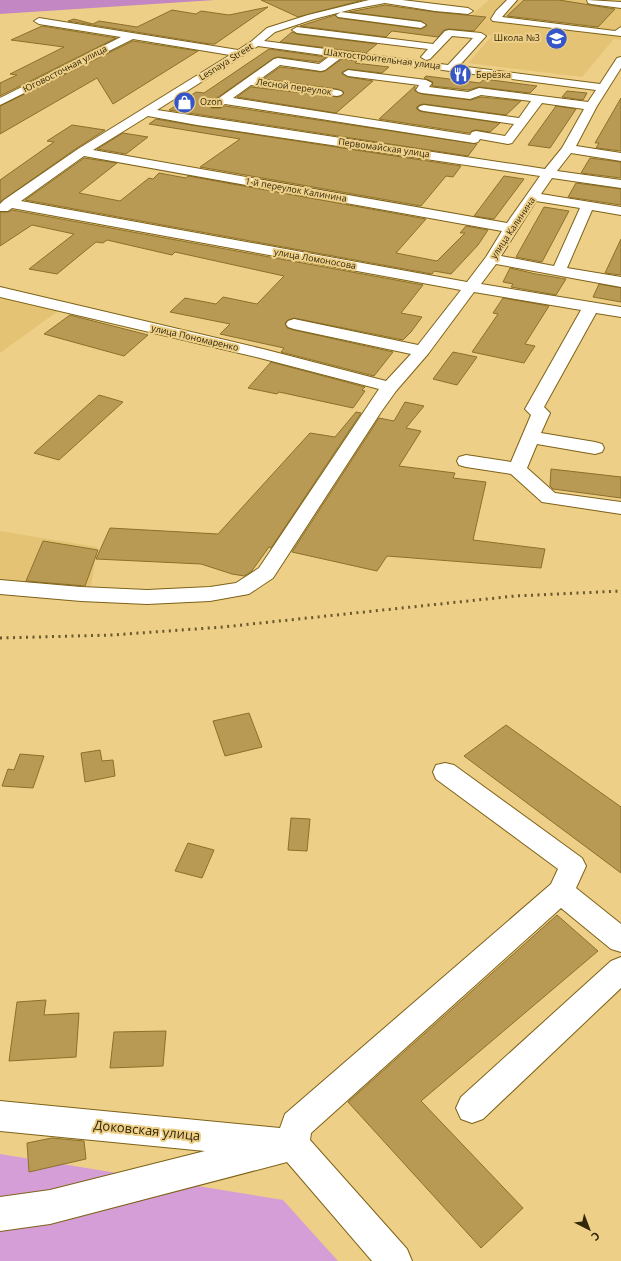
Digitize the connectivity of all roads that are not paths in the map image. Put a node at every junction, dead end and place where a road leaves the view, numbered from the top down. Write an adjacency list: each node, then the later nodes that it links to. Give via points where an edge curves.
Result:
1 (385, 0): 6 (street); 9 (street, Lesnaya Street)
2 (445, 0): 6 (street)
3 (512, 0): 10 (street)
4 (592, 0): 5 (street)
5 (621, 4)
6 (435, 8): 7 (street)
7 (468, 11)
8 (485, 11): 10 (street)
9 (324, 13): 12 (street); 16 (street, Lesnaya Street, via 271,30)
10 (499, 13): 14 (street, via 496,20 618,34)
11 (39, 21): 15 (street)
12 (421, 24)
13 (297, 30): 17 (street)
14 (621, 30)
15 (131, 36): 18 (street); 29 (street, Юговосточная улица)
16 (256, 43): 18 (street, Lesnaya Street); 19 (street, Шахтостроительная улица)
17 (435, 47): 21 (street); 22 (street, via 449,33 481,36)
18 (239, 53): 32 (street, Lesnaya Street)
19 (341, 53): 21 (street, Шахтостроительная улица); 24 (street, via 321,68 278,62)
20 (621, 60): 25 (street, улица Калинина)
21 (419, 64): 22 (street, Шахтостроительная улица)
22 (452, 68): 25 (street, Шахтостроительная улица)
23 (348, 73): 27 (street, via 426,83 422,90 470,96 479,91)
24 (250, 82): 26 (street, Лесной переулок); 28 (street)
25 (603, 88): 30 (street, улица Калинина)
26 (337, 93)
27 (539, 99): 30 (street); 35 (street)
28 (222, 100): 33 (street); 34 (street)
29 (0, 102)
30 (591, 106): 37 (street, улица Калинина)
31 (424, 108): 35 (street)
32 (147, 112): 34 (street, Первомайская улица); 38 (street, Lesnaya Street)
33 (341, 118): 35 (street, via 474,139 476,135 508,140); 36 (street)
34 (197, 120): 36 (street, Первомайская улица)
35 (522, 122)
36 (316, 139): 40 (street, Первомайская улица)
37 (568, 149): 39 (street); 40 (street, улица Калинина)
38 (82, 152): 43 (street, Lesnaya Street); 46 (street, 1-й переулок Калинина)
39 (621, 157)
40 (549, 172): 41 (street, Первомайская улица); 42 (street, улица Калинина)
41 (621, 184)
42 (534, 197): 44 (street); 46 (street, улица Калинина)
43 (5, 206): 50 (street, улица Ломоносова)
44 (587, 206): 45 (street); 48 (street)
45 (621, 211)
46 (511, 228): 47 (street, улица Калинина)
47 (492, 259): 48 (street); 50 (street, улица Калинина)
48 (559, 270): 49 (street)
49 (621, 282)
50 (469, 287): 52 (street, улица Ломоносова); 55 (street, улица Калинина)
51 (0, 292): 56 (street, улица Пономаренко, via 255,352)
52 (591, 307): 53 (street, улица Ломоносова); 57 (street, via 534,408 541,413)
53 (621, 312)
54 (294, 324): 55 (street)
55 (422, 351): 56 (street, улица Калинина)
56 (390, 387): 62 (street, улица Калинина, via 266,574 242,589 210,594 147,597)
57 (531, 437): 58 (street); 60 (street)
58 (595, 448)
59 (466, 461): 60 (street)
60 (517, 469): 61 (street, via 549,498)
61 (621, 508)
62 (0, 587)
63 (445, 772): 64 (street, via 573,866)
64 (561, 892): 65 (street); 69 (street, via 296,1125)
65 (621, 940)
66 (621, 970): 67 (street)
67 (472, 1108)
68 (0, 1116): 69 (street, Доковская улица)
69 (293, 1145): 70 (street, via 50,1207); 71 (street)
70 (0, 1214)
71 (395, 1261)

